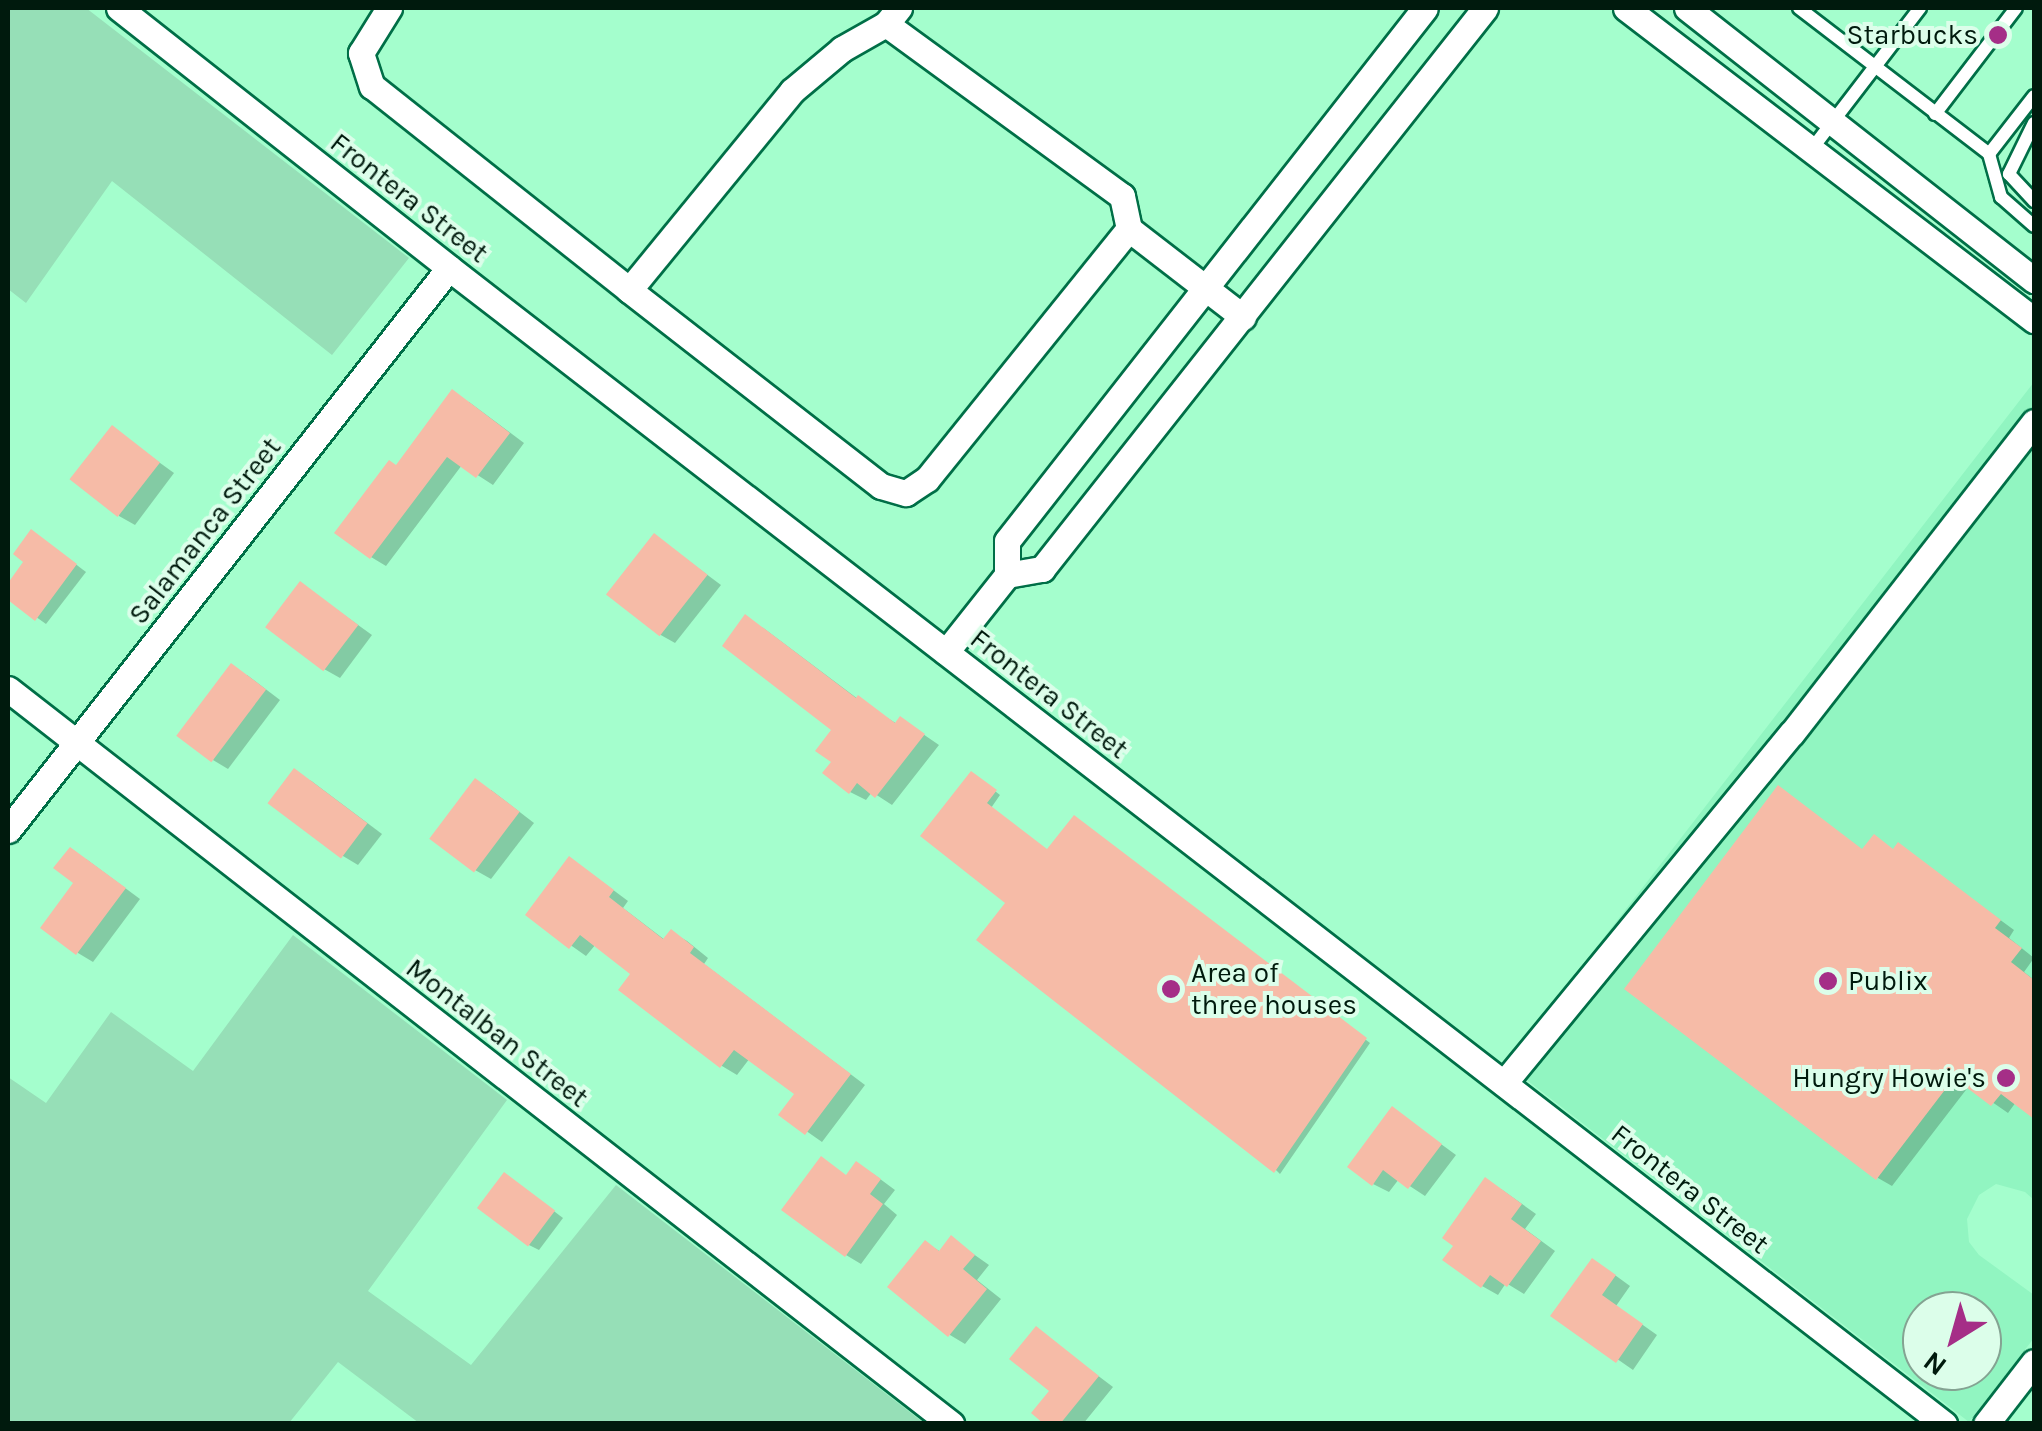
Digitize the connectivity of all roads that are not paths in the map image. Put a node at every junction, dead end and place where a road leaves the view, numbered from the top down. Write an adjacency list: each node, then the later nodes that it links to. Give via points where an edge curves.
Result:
1 (120, 8): 23 (street, Frontera Street)
2 (389, 8): 26 (street, via 360,53 372,86)
3 (1425, 8): 25 (street)
4 (1485, 8): 27 (street)
5 (1626, 8): 17 (street)
6 (1686, 8): 14 (street)
7 (1799, 8): 11 (lane)
8 (1920, 8): 11 (lane)
9 (2016, 8): 13 (lane)
10 (892, 16): 22 (street, via 1122,196); 26 (street, via 792,91)
11 (1874, 67): 13 (lane); 14 (lane)
12 (2034, 96): 19 (lane)
13 (1935, 114): 19 (lane)
14 (1833, 122): 17 (lane); 24 (street)
15 (2034, 122): 16 (lane)
16 (2027, 137): 18 (lane); 20 (lane, via 2010,174)
17 (1811, 150): 28 (street)
18 (2034, 152)
19 (1989, 154): 21 (lane, via 2001,197)
20 (2034, 201)
21 (2034, 226)
22 (1130, 229): 25 (street); 26 (street, via 926,479 906,494 881,486)
23 (449, 268): 31 (street, Frontera Street); 33 (street, Salamanca Street)
24 (2034, 280)
25 (1206, 287): 27 (street); 30 (street, via 1007,541)
26 (629, 290)
27 (1243, 317): 30 (street, via 1042,569)
28 (2034, 320)
29 (2034, 422): 35 (street, via 1792,733)
30 (1007, 576): 31 (street)
31 (946, 652): 35 (street, Frontera Street)
32 (8, 690): 33 (street, Montalban Street)
33 (77, 745): 34 (street, Salamanca Street); 37 (street, Montalban Street)
34 (8, 830)
35 (1504, 1084): 38 (street, Frontera Street)
36 (2034, 1362): 39 (street)
37 (951, 1424)
38 (1944, 1424)
39 (1986, 1424)

